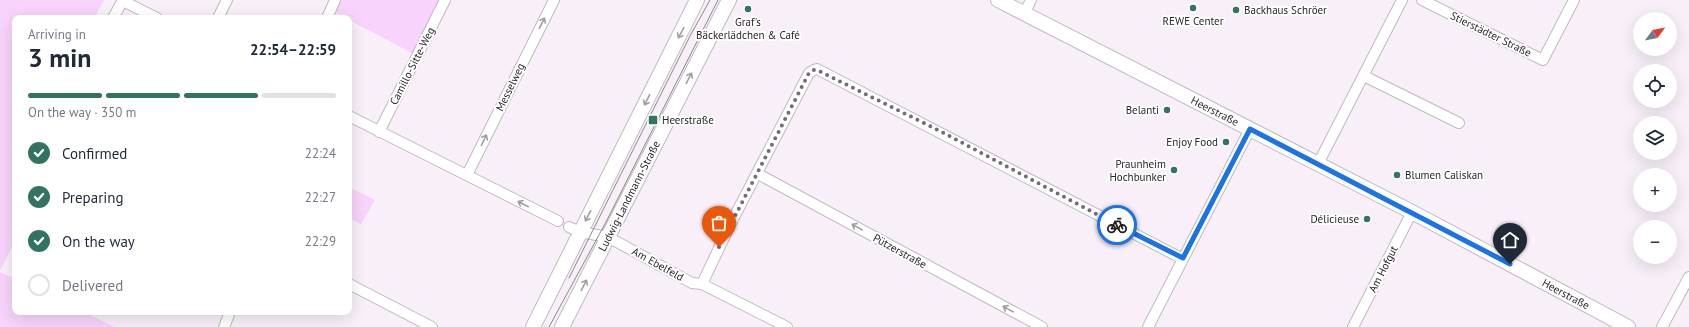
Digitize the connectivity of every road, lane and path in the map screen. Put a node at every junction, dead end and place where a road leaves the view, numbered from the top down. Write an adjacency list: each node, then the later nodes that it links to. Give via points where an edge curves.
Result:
1 (123, 0): 14 (street); 15 (street)
2 (227, 0): 16 (street)
3 (336, 0): 17 (street)
4 (445, 0): 22 (street, Camillo-Sitte-Weg)
5 (554, 0): 25 (street, Messelweg, one-way to 5)
6 (697, 0): 28 (main road, one-way to 28)
7 (729, 0): 29 (main road, Ludwig-Landmann-Straße, one-way to 7)
8 (998, 0): 13 (main road, Heerstraße)
9 (1031, 0): 13 (street)
10 (1402, 0): 18 (street)
11 (1422, 0): 12 (street, Stierstädter Straße, via 1543,60)
12 (1574, 0)
13 (1024, 14): 21 (main road, Heerstraße)
14 (115, 15)
15 (150, 15)
16 (220, 15)
17 (328, 15)
18 (1364, 76): 20 (street); 23 (street)
19 (352, 118): 22 (street)
20 (1459, 123)
21 (1250, 129): 23 (main road, Heerstraße); 30 (street)
22 (379, 132): 25 (street)
23 (1318, 164): 26 (main road, Heerstraße)
24 (758, 174): 30 (street, via 809,73 817,70); 32 (street); 41 (street, Pützerstraße, one-way to 24)
25 (467, 175): 27 (street, one-way to 25)
26 (1412, 212): 35 (main road, Heerstraße); 43 (street, Am Hofgut)
27 (558, 221)
28 (575, 229): 29 (street, Am Ebelfeld); 38 (main road)
29 (608, 238): 32 (street, Am Ebelfeld, via 692,283); 39 (main road, Ludwig-Landmann-Straße, one-way to 29)
30 (1183, 258): 42 (street)
31 (1689, 277): 44 (street)
32 (702, 284): 40 (street, Am Ebelfeld)
33 (352, 286): 37 (street)
34 (229, 315): 36 (street)
35 (1624, 326)
36 (224, 327)
37 (432, 327)
38 (533, 327)
39 (562, 327)
40 (788, 327)
41 (1042, 327)
42 (1148, 327)
43 (1353, 327)
44 (1662, 327)

